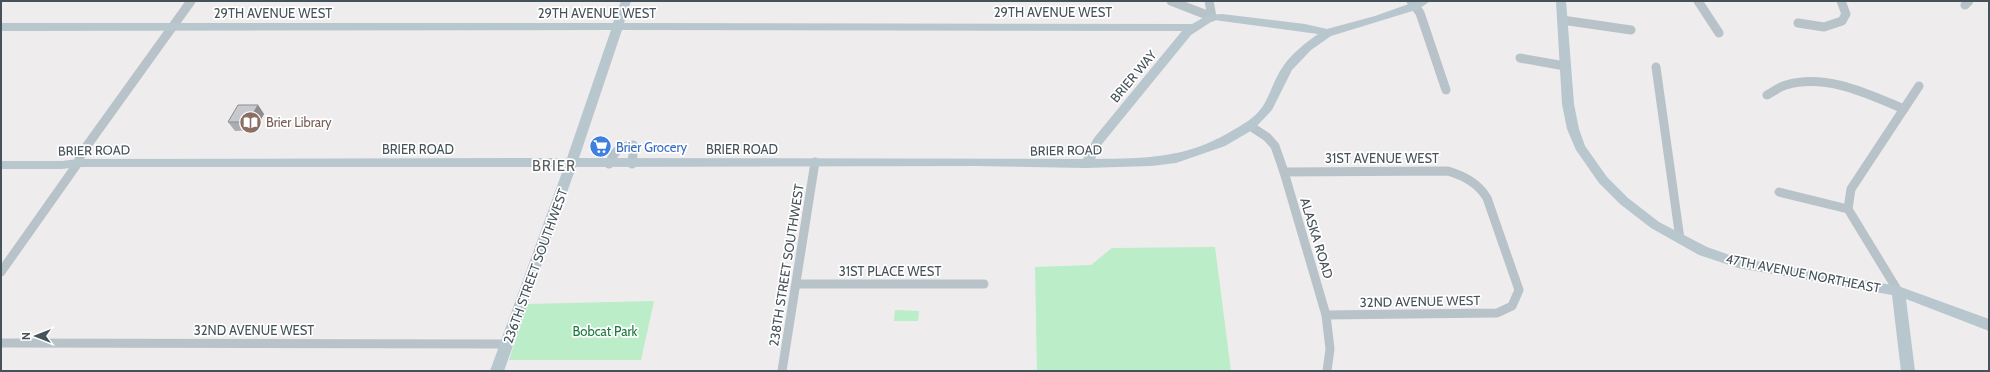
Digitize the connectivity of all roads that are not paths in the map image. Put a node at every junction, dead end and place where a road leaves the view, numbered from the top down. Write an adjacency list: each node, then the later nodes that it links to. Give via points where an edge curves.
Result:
1 (191, 1): 14 (street)
2 (626, 1): 12 (street, 236TH STREET SOUTHWEST)
3 (1171, 1): 9 (street)
4 (1209, 1): 9 (street)
5 (1561, 1): 10 (street, 47TH AVENUE NORTHEAST)
6 (1698, 1): 18 (street)
7 (1841, 1): 11 (street, via 1846,14 1842,21 1824,27)
8 (1417, 3): 17 (street, BRIER ROAD, via 1378,19); 23 (street)
9 (1212, 17): 15 (street, BRIER WAY); 17 (street)
10 (1562, 20): 16 (street); 20 (street, 47TH AVENUE NORTHEAST)
11 (1798, 23)
12 (616, 26): 14 (street, 29TH AVENUE WEST); 15 (street, 29TH AVENUE WEST); 31 (street, 236TH STREET SOUTHWEST)
13 (1, 27): 14 (street, 29TH AVENUE WEST)
14 (171, 28): 30 (street, via 81,154)
15 (1192, 28): 32 (street, BRIER WAY, via 1098,141)
16 (1631, 30)
17 (1327, 33): 26 (street, BRIER ROAD, via 1307,47 1288,68 1268,107)
18 (1719, 33)
19 (1520, 58): 20 (street)
20 (1565, 66): 37 (street, 47TH AVENUE NORTHEAST, via 1570,117 1580,147 1599,175 1624,201)
21 (1656, 67): 37 (street)
22 (1918, 86): 25 (street)
23 (1446, 90)
24 (1767, 95): 25 (street, via 1785,85 1817,82 1855,89)
25 (1904, 109): 36 (street, via 1852,188)
26 (1250, 126): 32 (street, BRIER ROAD, via 1221,143 1176,159); 34 (street, ALASKA ROAD, via 1267,137 1275,146)
27 (632, 158): 28 (street, BRIER ROAD); 28 (street, via 636,148 633,145 622,145); 29 (street, BRIER ROAD)
28 (612, 159): 31 (street, BRIER ROAD)
29 (815, 162): 32 (street, BRIER ROAD); 39 (street, 238TH STREET SOUTHWEST)
30 (78, 163): 31 (street, BRIER ROAD); 33 (street, BRIER ROAD); 38 (street)
31 (571, 164): 46 (street, 236TH STREET SOUTHWEST)
32 (1086, 164)
33 (1, 165)
34 (1284, 172): 42 (street, 31ST AVENUE WEST, via 1448,171 1466,176 1487,198 1519,290); 43 (street, ALASKA ROAD)
35 (1779, 192): 36 (street)
36 (1848, 209): 41 (street)
37 (1680, 240): 41 (street, 47TH AVENUE NORTHEAST, via 1738,263)
38 (1, 272)
39 (796, 284): 40 (street, 31ST PLACE WEST); 48 (street, 238TH STREET SOUTHWEST)
40 (984, 284)
41 (1898, 291): 44 (street, 47TH AVENUE NORTHEAST); 50 (street)
42 (1513, 307): 43 (street, 32ND AVENUE WEST, via 1497,313)
43 (1326, 314): 49 (street, ALASKA ROAD, via 1330,349)
44 (1989, 325)
45 (1, 343): 46 (street, 32ND AVENUE WEST)
46 (507, 344): 47 (street, 236TH STREET SOUTHWEST)
47 (497, 371)
48 (782, 371)
49 (1327, 371)
50 (1908, 371)

